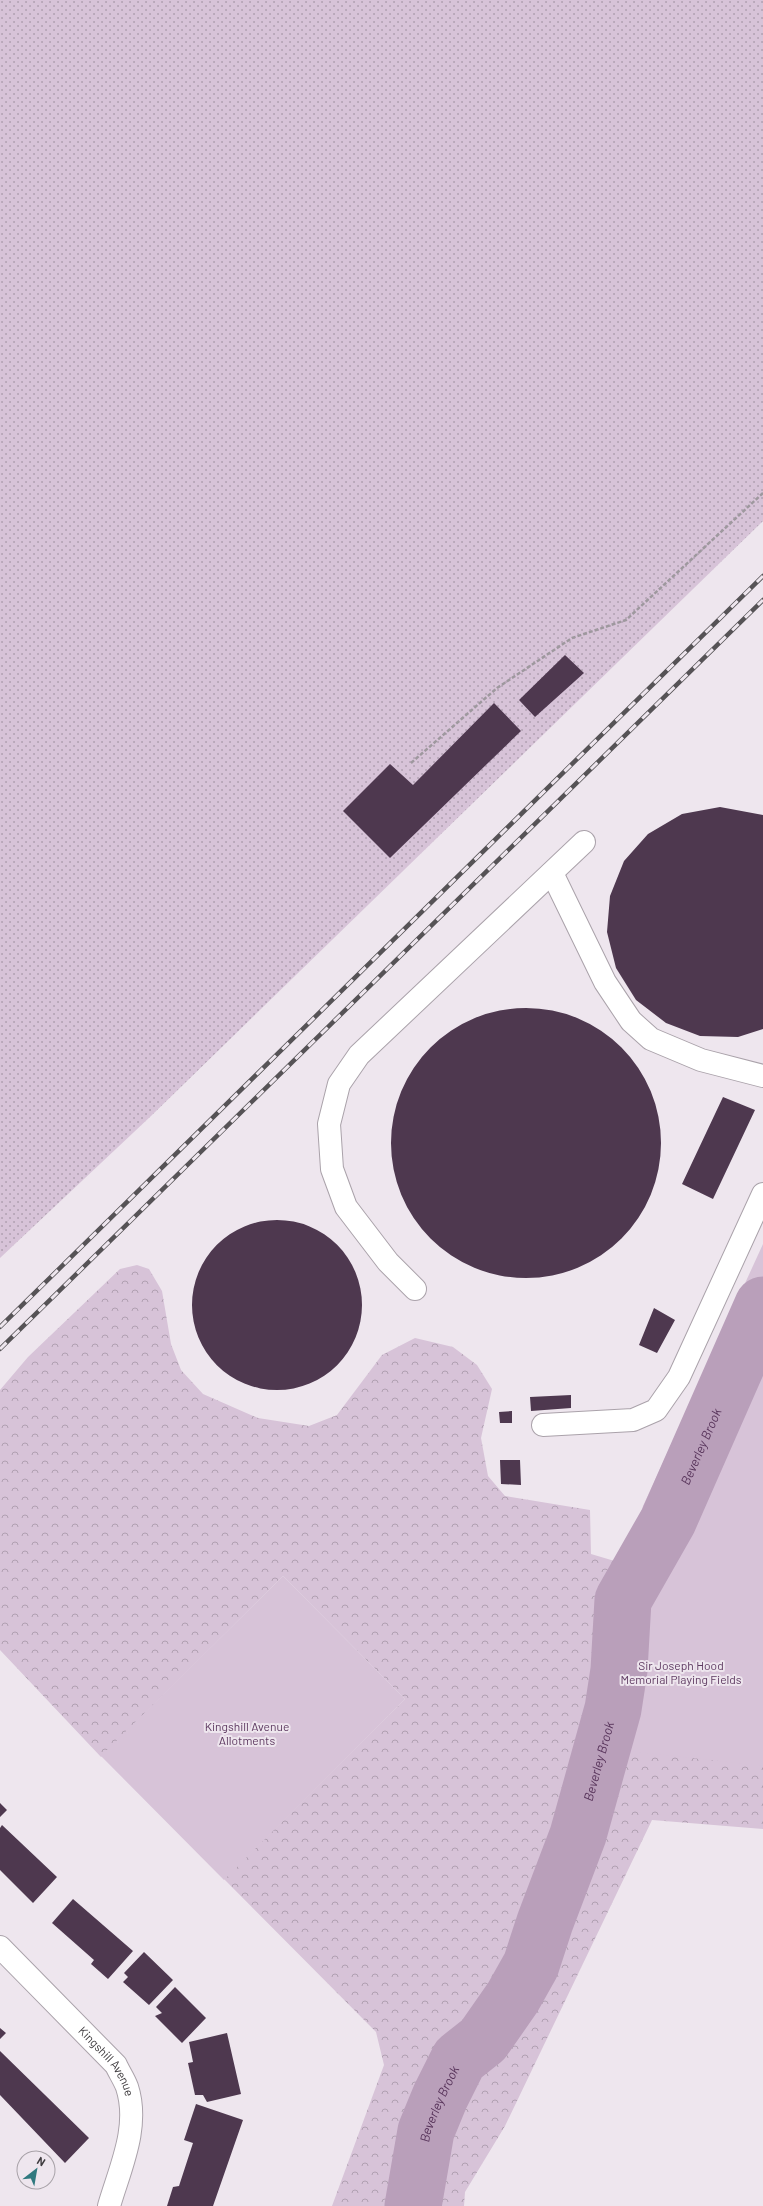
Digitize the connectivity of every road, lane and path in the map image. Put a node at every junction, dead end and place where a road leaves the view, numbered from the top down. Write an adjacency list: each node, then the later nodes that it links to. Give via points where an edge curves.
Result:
1 (763, 493): 2 (path, via 626,620 572,638 503,684)
2 (411, 763)
3 (584, 842): 4 (street)
4 (552, 872): 5 (street, via 604,982 631,1021 651,1039 701,1060); 7 (street, via 359,1055 339,1084 329,1124 332,1169 346,1207 388,1262)
5 (763, 1076)
6 (763, 1194): 8 (street, via 679,1377 656,1410 633,1420)
7 (415, 1289)
8 (543, 1424)
9 (0, 1947): 10 (street, Kingshill Avenue, via 116,2065 127,2086 132,2109 131,2134)
10 (108, 2206)

